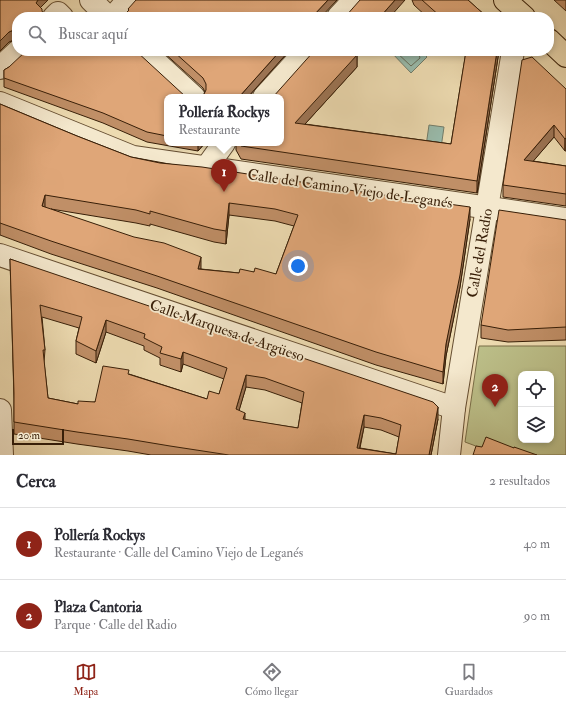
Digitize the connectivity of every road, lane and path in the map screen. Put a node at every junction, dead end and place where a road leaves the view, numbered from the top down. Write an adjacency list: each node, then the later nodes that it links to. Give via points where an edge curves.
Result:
1 (91, 0): 4 (street)
2 (128, 0): 5 (street)
3 (354, 0): 6 (street)
4 (103, 12)
5 (117, 12)
6 (343, 12)
7 (554, 45): 12 (main road)
8 (13, 56): 13 (street)
9 (149, 56): 14 (street)
10 (301, 56): 15 (street)
11 (512, 56): 19 (street, Calle del Radio)
12 (566, 56)
13 (0, 68)
14 (191, 94)
15 (267, 94)
16 (0, 103): 18 (street, Calle del Camino Viejo de Leganés, via 133,157)
17 (222, 146): 18 (street)
18 (206, 168): 19 (street, Calle del Camino Viejo de Leganés)
19 (487, 208): 20 (street, Calle del Camino Viejo de Leganés); 22 (street, Calle del Radio)
20 (566, 219)
21 (0, 255): 22 (street, Calle Marquesa de Argüeso)
22 (454, 408): 25 (street, Calle del Radio)
23 (0, 410): 24 (street)
24 (2, 455)
25 (449, 455)

